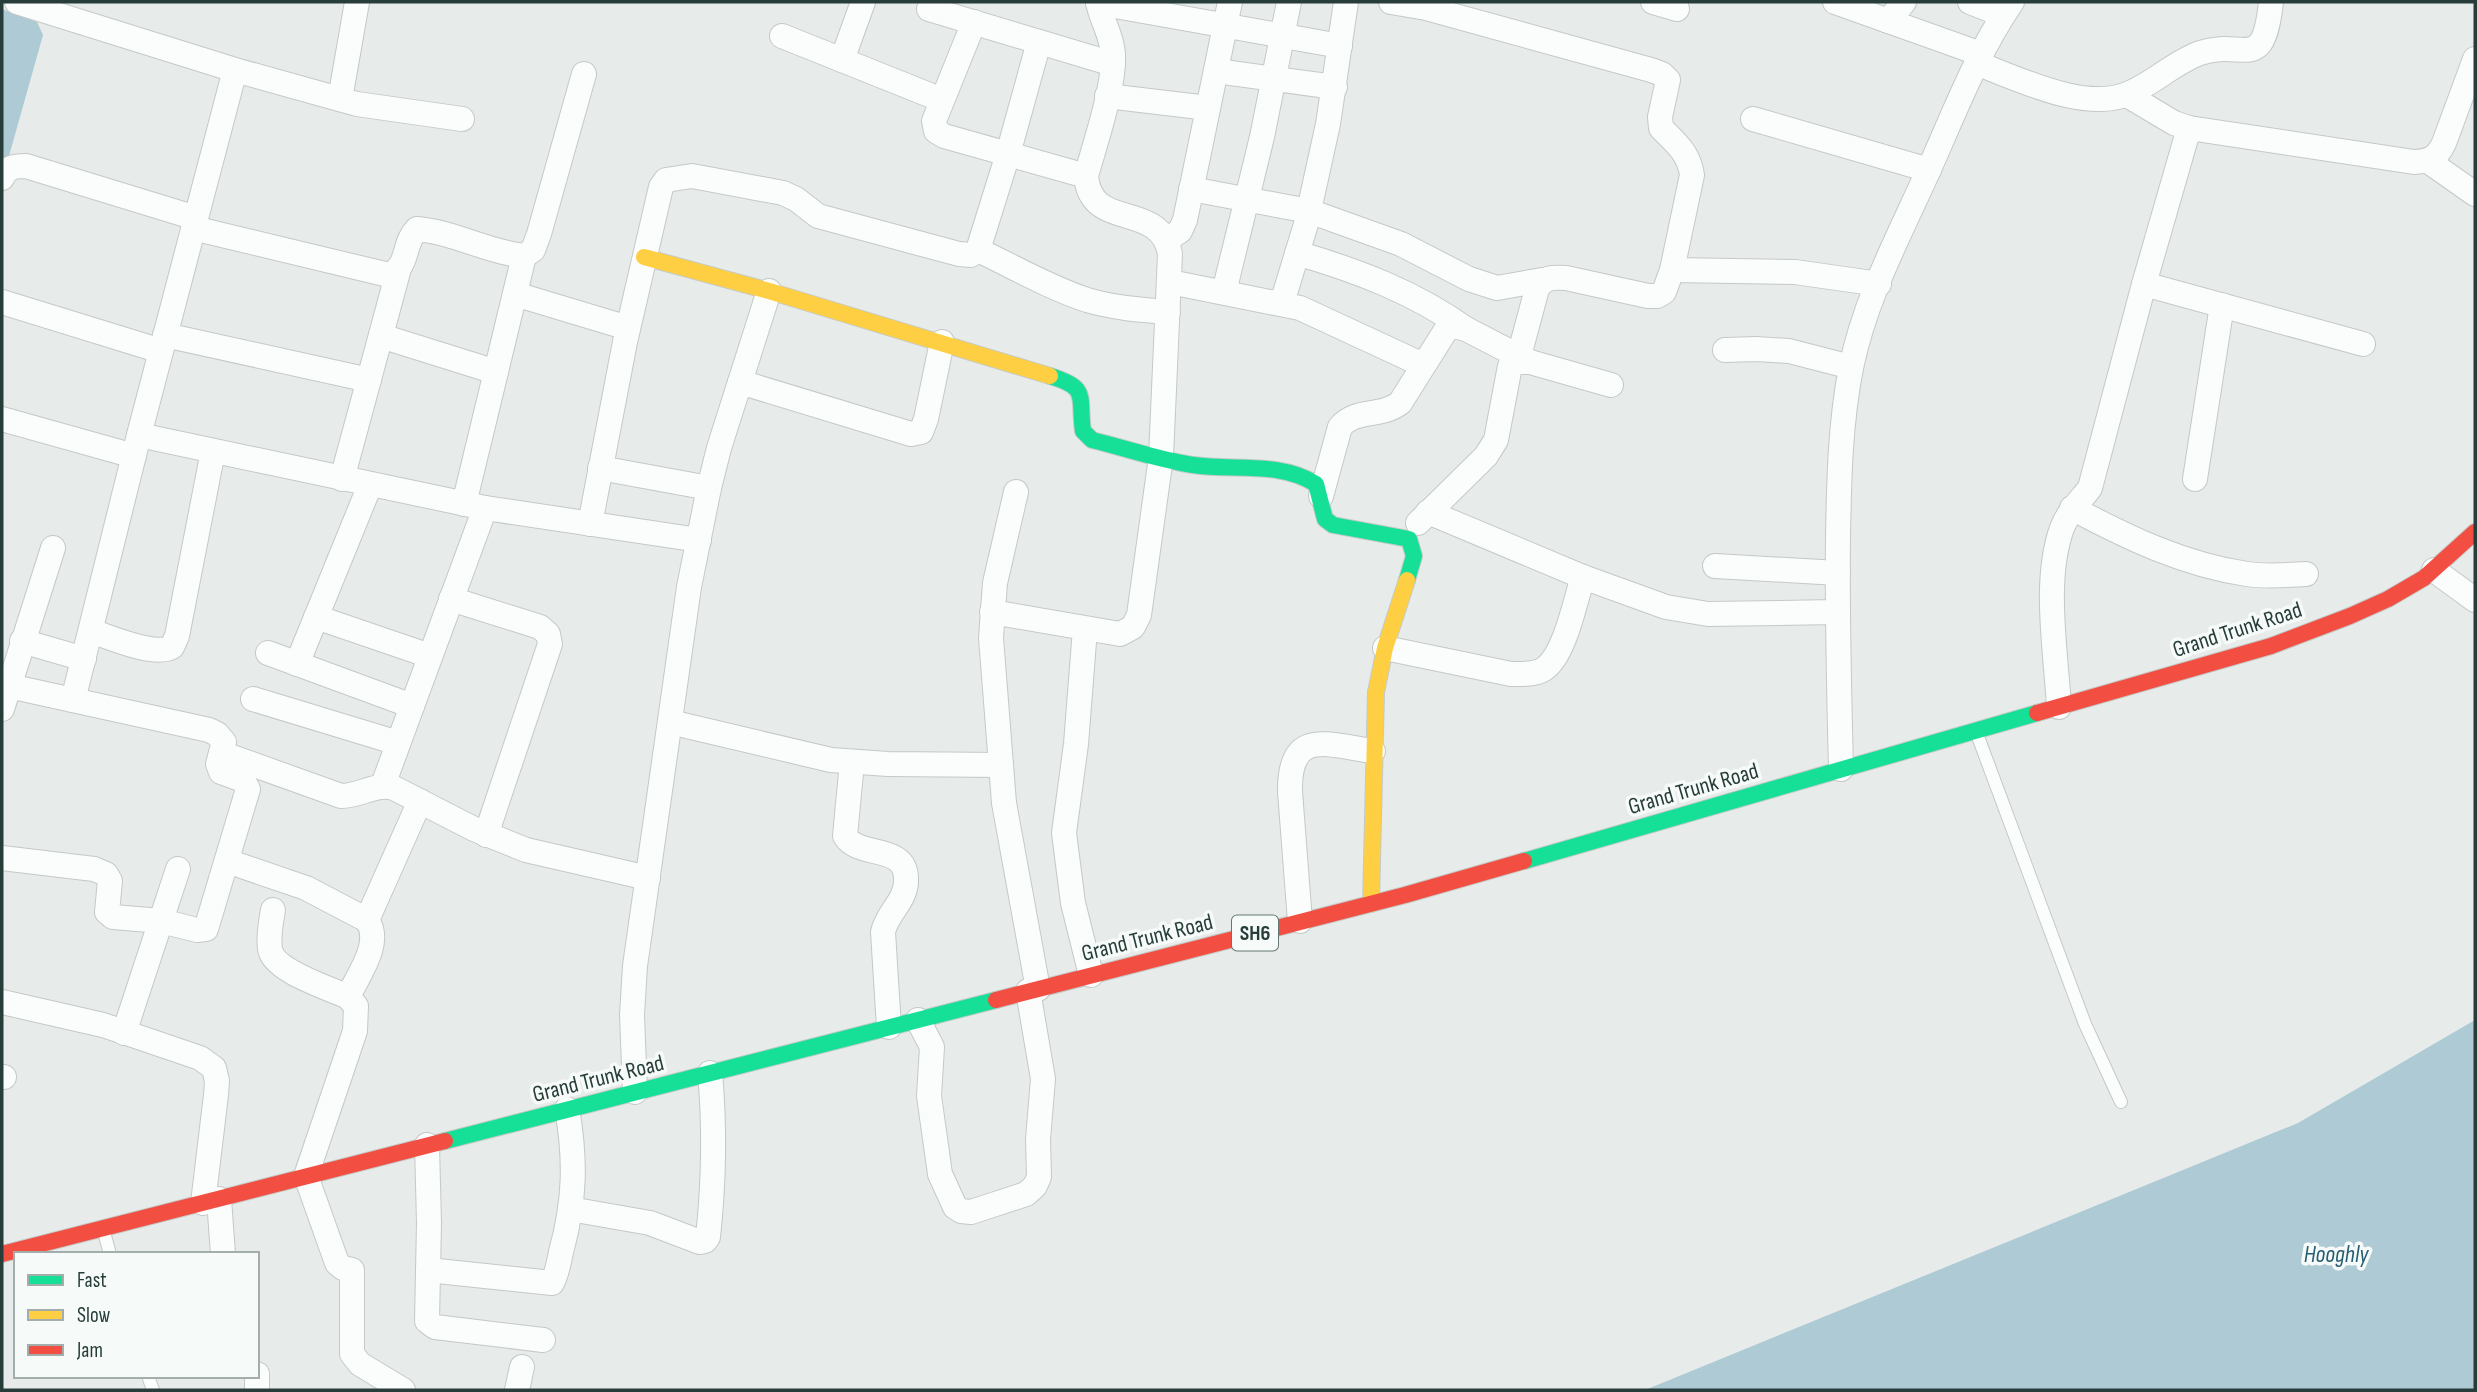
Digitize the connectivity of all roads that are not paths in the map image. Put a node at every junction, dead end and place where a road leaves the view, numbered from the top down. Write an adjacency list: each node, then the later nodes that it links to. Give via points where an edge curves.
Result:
1 (17, 2): 29 (street)
2 (357, 2): 36 (street)
3 (863, 2): 27 (street)
4 (1230, 2): 20 (street)
5 (1289, 2): 22 (street)
6 (1346, 2): 24 (street)
7 (1391, 2): 14 (street)
8 (1653, 2): 17 (street)
9 (1835, 2): 18 (street)
10 (1904, 2): 18 (street)
11 (1970, 2): 15 (street)
12 (2271, 2): 34 (street, via 2265,36 2257,48 2206,51 2189,57)
13 (1098, 3): 20 (street); 28 (street, via 1112,42)
14 (1426, 5): 57 (street, via 1662,74 1668,80 1661,128 1683,150 1692,175)
15 (2008, 8): 25 (street)
16 (929, 9): 19 (street)
17 (1677, 9)
18 (1888, 21): 25 (street)
19 (974, 22): 23 (street); 37 (street)
20 (1225, 26): 22 (street); 30 (street)
21 (782, 36): 27 (street)
22 (1282, 36): 24 (street); 32 (street)
23 (1039, 42): 28 (street); 42 (street)
24 (1340, 46): 33 (street)
25 (1979, 59): 34 (street, via 2066,94 2087,99); 44 (street)
26 (2475, 59): 43 (street, via 2438,155)
27 (842, 60): 37 (street)
28 (1113, 64): 35 (street)
29 (235, 70): 36 (street); 51 (street)
30 (1216, 71): 32 (street); 38 (street)
31 (584, 74): 55 (street, via 539,234 533,250)
32 (1275, 80): 33 (street); 49 (street)
33 (1335, 87): 50 (street)
34 (2127, 95): 41 (street)
35 (1107, 96): 38 (street); 45 (street)
36 (340, 99): 39 (street)
37 (942, 100): 42 (street, via 934,121 936,131)
38 (1208, 108): 47 (street)
39 (462, 119)
40 (1753, 119): 44 (street)
41 (2189, 128): 43 (street); 62 (street)
42 (1008, 154): 45 (street); 53 (street)
43 (2428, 161): 48 (street)
44 (1929, 170): 61 (street)
45 (1086, 176): 52 (street, via 1087,189 1102,206 1158,228)
46 (2, 178): 51 (street, via 13,166 26,166)
47 (1191, 189): 49 (street); 52 (street, via 1180,231)
48 (2475, 194)
49 (1247, 199): 50 (street); 64 (street)
50 (1308, 211): 54 (street); 59 (street, via 1401,244 1482,284 1497,288)
51 (195, 223): 58 (street, via 377,273); 74 (street)
52 (1168, 239): 60 (street)
53 (978, 250): 56 (street, via 959,254 818,216 783,193 692,176 666,180 661,187); 69 (street, via 1088,300)
54 (1297, 253): 67 (street); 71 (street, via 1392,285)
55 (524, 256): 58 (street, via 417,229); 65 (street)
56 (645, 257): 63 (main road); 70 (street)
57 (1672, 270): 59 (street, via 1664,292 1657,296 1566,278); 61 (street, via 1795,272)
58 (398, 272): 72 (street)
59 (1542, 280): 77 (street)
60 (1170, 282): 64 (street); 69 (street)
61 (1879, 284): 79 (street)
62 (2144, 284): 68 (street); 96 (street, via 2090,488)
63 (769, 291): 73 (main road); 82 (street)
64 (1224, 292): 67 (street)
65 (515, 294): 70 (street); 80 (street)
66 (2, 302): 74 (street)
67 (1282, 303): 78 (street, via 1323,317)
68 (2222, 305): 75 (street); 89 (street)
69 (1168, 312): 87 (street)
70 (628, 328): 88 (street)
71 (1466, 329): 77 (street); 78 (street, via 1447,330)
72 (380, 337): 80 (street); 81 (street)
73 (942, 342): 82 (street, via 926,419 920,432 911,434); 87 (main road, via 1070,382 1079,388 1083,431 1092,440)
74 (163, 343): 81 (street); 85 (street)
75 (2363, 344)
76 (1725, 350): 79 (street, via 1789,351)
77 (1524, 359): 83 (street); 97 (street, via 1510,366 1496,440 1486,456)
78 (1423, 365): 94 (street, via 1400,403 1347,418 1340,427)
79 (1851, 368): 105 (street, via 1842,421)
80 (496, 372): 95 (street)
81 (369, 380): 90 (street)
82 (740, 382): 92 (street)
83 (1611, 385)
84 (2, 419): 85 (street)
85 (136, 446): 86 (street); 114 (street)
86 (213, 451): 90 (street); 114 (street, via 172,648 151,649)
87 (1161, 457): 94 (main road, via 1193,465 1282,470 1316,484); 113 (street, via 1139,615 1133,627 1119,634)
88 (600, 468): 92 (street); 98 (street)
89 (2195, 478)
90 (342, 479): 91 (street)
91 (370, 485): 95 (street); 112 (street)
92 (709, 488): 101 (street)
93 (1016, 492): 110 (street)
94 (1321, 496): 100 (main road, via 1325,519 1333,525)
95 (474, 506): 98 (street); 108 (street)
96 (2072, 508): 106 (street, via 2129,539 2181,558 2248,575); 125 (street, via 2062,527 2053,580)
97 (1428, 512): 100 (street); 107 (street)
98 (590, 524): 101 (street)
99 (2475, 532): 104 (main road, Grand Trunk Road / SH6)
100 (1409, 539): 116 (main road, via 1414,556)
101 (699, 540): 126 (street)
102 (53, 548): 115 (street)
103 (1715, 566): 105 (street)
104 (2434, 570): 109 (street); 125 (main road, Grand Trunk Road / SH6, via 2382,601 2272,646)
105 (1838, 573): 111 (street)
106 (2306, 574)
107 (1583, 577): 111 (street, via 1688,613); 116 (street, via 1561,645 1554,660 1542,670 1511,674)
108 (451, 599): 118 (street); 136 (street, via 540,627 550,644)
109 (2475, 600)
110 (992, 612): 113 (street); 132 (street, via 990,638)
111 (1837, 612): 133 (street)
112 (316, 617): 118 (street); 120 (street)
113 (1085, 629): 146 (street, via 1064,833 1073,903)
114 (90, 631): 119 (street)
115 (22, 641): 119 (street); 121 (street)
116 (1385, 648): 129 (main road, via 1376,692)
117 (268, 653): 120 (street)
118 (430, 656): 124 (street)
119 (84, 659): 123 (street)
120 (297, 664): 124 (street)
121 (5, 697): 123 (street)
122 (253, 699): 128 (street)
123 (74, 700): 130 (street, via 209,730 224,742)
124 (412, 706): 128 (street)
125 (2059, 707): 127 (main road, Grand Trunk Road / SH6)
126 (670, 722): 131 (street); 140 (street)
127 (1975, 731): 133 (main road, Grand Trunk Road / SH6); 155 (lane, via 2085,1024)
128 (398, 743): 134 (street)
129 (1373, 751): 141 (main road); 145 (street, via 1315,744 1301,749 1294,759 1290,792)
130 (221, 753): 134 (street, via 341,796); 138 (street, via 221,772 243,780 248,789)
131 (852, 762): 132 (street); 151 (street, via 845,835 861,848 893,855 907,876 901,900 885,921 883,933)
132 (1001, 765): 147 (street)
133 (1841, 769): 141 (main road, Grand Trunk Road / SH6)
134 (383, 785): 135 (street)
135 (420, 801): 136 (street); 143 (street)
136 (486, 835): 140 (street, via 526,850)
137 (2, 858): 144 (street, via 94,869 110,881 107,912)
138 (228, 861): 143 (street, via 306,888); 144 (street, via 206,929)
139 (178, 869): 144 (street)
140 (648, 878): 154 (street, via 632,990)
141 (1371, 904): 145 (main road, Grand Trunk Road / SH6)
142 (273, 910): 148 (street, via 270,950 275,961)
143 (368, 920): 148 (street, via 374,939)
144 (161, 921): 152 (street)
145 (1300, 921): 146 (main road, Grand Trunk Road / SH6)
146 (1091, 975): 147 (main road, Grand Trunk Road / SH6)
147 (1033, 990): 150 (main road, Grand Trunk Road / SH6); 150 (street, via 1042,1079 1039,1177 1026,1194 971,1212 955,1207 940,1174 929,1096 932,1047)
148 (348, 997): 158 (street, via 356,1006 355,1031)
149 (2, 1002): 152 (street)
150 (918, 1020): 151 (main road, Grand Trunk Road / SH6)
151 (889, 1027): 153 (main road, Grand Trunk Road / SH6)
152 (124, 1032): 159 (street, via 200,1058 214,1068)
153 (710, 1073): 154 (main road, Grand Trunk Road / SH6); 160 (street, via 715,1136 705,1241 650,1223)
154 (635, 1092): 156 (main road, Grand Trunk Road / SH6)
155 (2121, 1102)
156 (567, 1109): 157 (main road, Grand Trunk Road / SH6); 160 (street, via 574,1164)
157 (427, 1145): 158 (main road, Grand Trunk Road / SH6); 165 (street)
158 (306, 1176): 159 (main road, Grand Trunk Road / SH6); 167 (street, via 337,1263 352,1270 352,1354 360,1364)
159 (211, 1201): 161 (main road, Grand Trunk Road / SH6); 163 (street)
160 (570, 1209): 165 (street, via 549,1285)
161 (103, 1228): 162 (lane); 164 (main road, Grand Trunk Road / SH6)
162 (109, 1252)
163 (223, 1252)
164 (2, 1254)
165 (428, 1270): 166 (street, via 430,1325)
166 (543, 1340)
167 (403, 1390)

